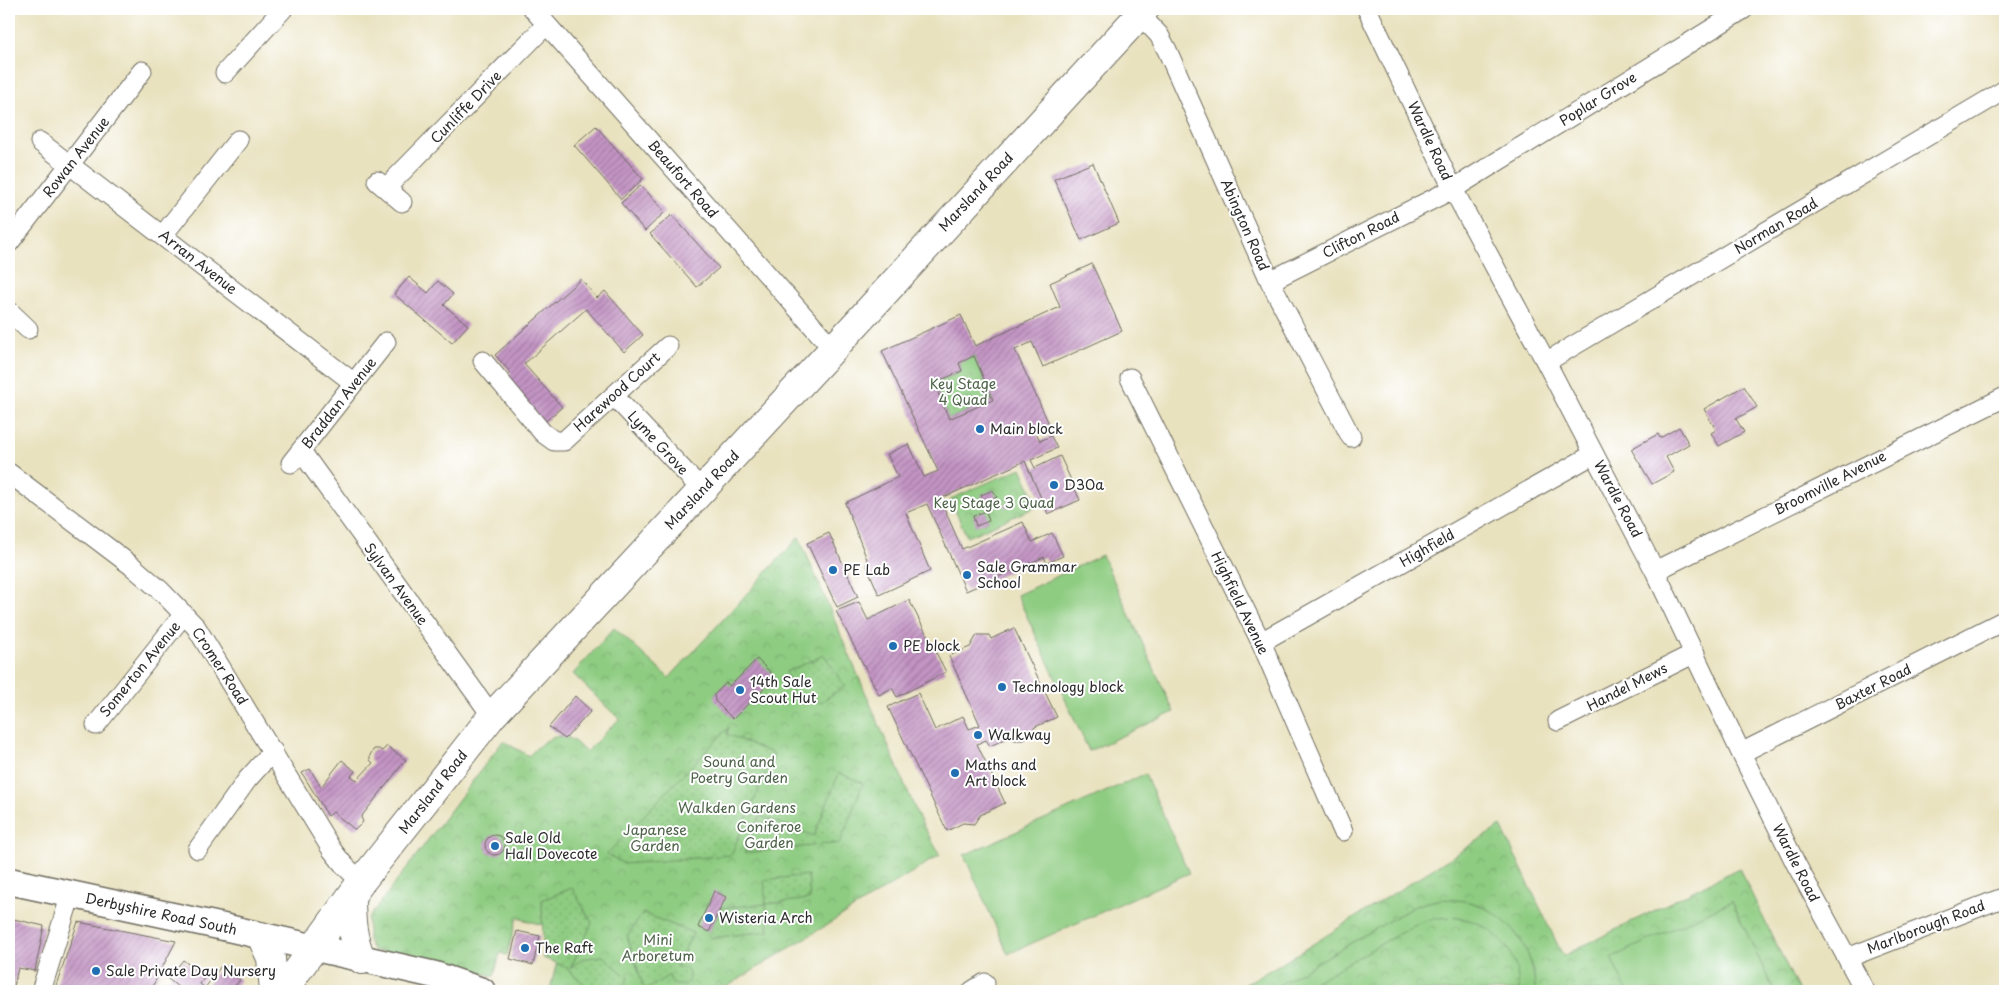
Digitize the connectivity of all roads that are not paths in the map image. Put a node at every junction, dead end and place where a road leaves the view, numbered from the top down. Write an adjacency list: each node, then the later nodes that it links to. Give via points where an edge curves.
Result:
1 (283, 9): 8 (street)
2 (533, 9): 6 (street, Beaufort Road)
3 (1367, 9): 13 (street, Wardle Road)
4 (1744, 9): 13 (street, Poplar Grove)
5 (1142, 12): 17 (street, Abington Road, via 1167,50); 22 (main road, Marsland Road)
6 (546, 25): 14 (street, Cunliffe Drive, via 381,184); 22 (street, Beaufort Road)
7 (142, 71): 12 (street, Rowan Avenue)
8 (225, 73)
9 (2005, 90): 24 (street, Norman Road)
10 (238, 140): 15 (street)
11 (40, 142): 12 (street, Arran Avenue)
12 (71, 164): 15 (street, Arran Avenue); 16 (street, Rowan Avenue)
13 (1453, 190): 17 (street, Clifton Road); 24 (street, Wardle Road)
14 (402, 202)
15 (163, 235): 26 (street, Arran Avenue)
16 (9, 243)
17 (1270, 281): 29 (street, Abington Road)
18 (9, 311): 19 (street)
19 (28, 329)
20 (386, 342): 26 (street, Braddan Avenue)
21 (668, 346): 27 (street, Harewood Court)
22 (833, 349): 33 (main road, Marsland Road)
23 (483, 361): 27 (street, Harewood Court, via 543,433 554,440 564,441)
24 (1546, 362): 30 (street, Wardle Road)
25 (1130, 378): 37 (street, Highfield Avenue)
26 (354, 383): 31 (street, Braddan Avenue)
27 (614, 396): 33 (street, Lyme Grove)
28 (2005, 397): 34 (street, Broomville Avenue)
29 (1351, 437)
30 (1594, 454): 34 (street, Wardle Road); 37 (street, Highfield)
31 (296, 457): 39 (street, Sylvan Avenue)
32 (9, 473): 35 (street, Cromer Road, via 132,566)
33 (702, 490): 39 (main road, Marsland Road)
34 (1655, 571): 38 (street, Wardle Road)
35 (184, 614): 41 (street, Somerton Avenue); 42 (street, Cromer Road, via 208,645)
36 (2005, 620): 43 (street, Baxter Road)
37 (1261, 642): 44 (street, Highfield Avenue)
38 (1695, 653): 40 (street, Handel Mews); 43 (street, Wardle Road)
39 (492, 716): 47 (main road, Marsland Road)
40 (1558, 721)
41 (96, 725)
42 (273, 750): 45 (street, via 247,780); 47 (street, Cromer Road)
43 (1741, 753): 52 (street, Wardle Road)
44 (1343, 831)
45 (198, 849)
46 (9, 881): 48 (street, Derbyshire Road South)
47 (356, 889): 51 (main road, Marsland Road); 53 (main road, via 351,925)
48 (71, 894): 50 (street, Derbyshire Road South); 54 (street)
49 (2005, 897): 52 (street, Marlborough Road)
50 (261, 936): 51 (street, Derbyshire Road South); 55 (main road, via 271,958)
51 (313, 948): 53 (street, Derbyshire Road South); 56 (main road, Marsland Road)
52 (1847, 958): 58 (street, Wardle Road)
53 (362, 960): 57 (street, Derbyshire Road South, via 435,976)
54 (41, 991)
55 (274, 991)
56 (283, 991)
57 (482, 991)
58 (1865, 991)

